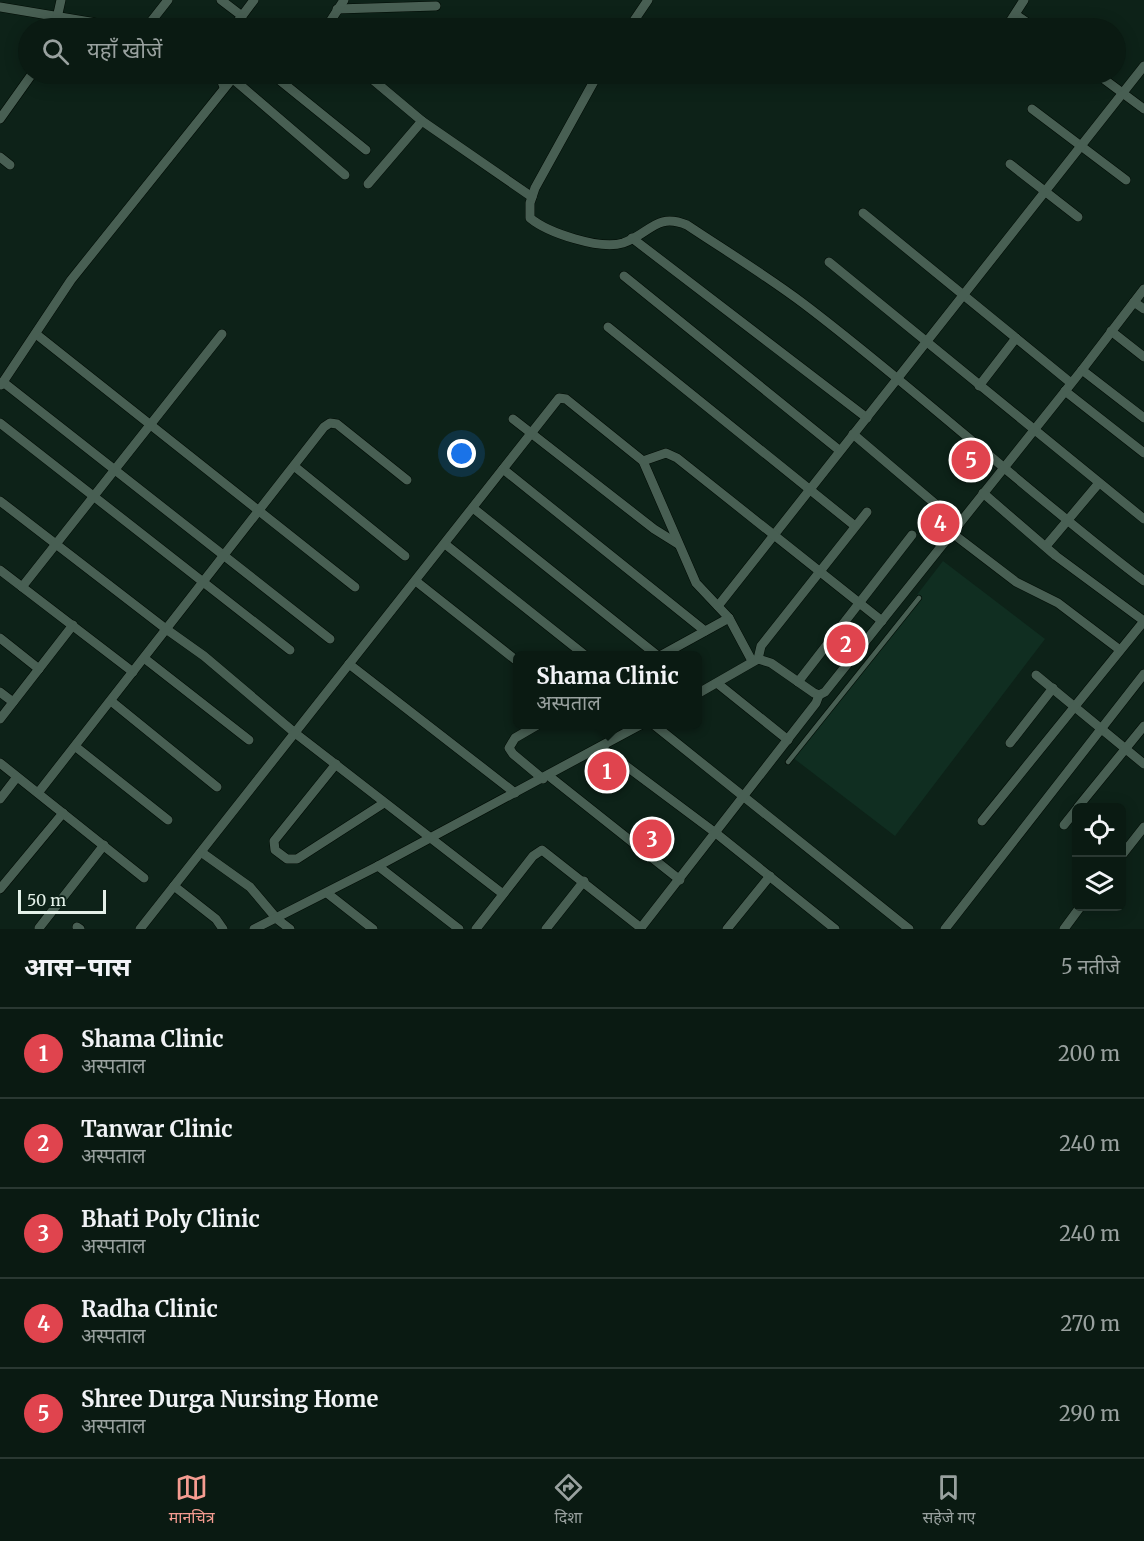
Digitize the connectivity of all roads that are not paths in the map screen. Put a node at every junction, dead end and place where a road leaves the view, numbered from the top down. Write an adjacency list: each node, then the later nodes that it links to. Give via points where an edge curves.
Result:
1 (61, 0): 13 (street)
2 (168, 0): 14 (street)
3 (220, 0): 12 (street)
4 (254, 0): 12 (street)
5 (344, 0): 10 (street)
6 (648, 0): 16 (street)
7 (1024, 0): 11 (street)
8 (436, 6): 10 (street)
9 (0, 8): 13 (street)
10 (337, 9): 15 (street)
11 (1016, 15): 17 (street); 18 (street)
12 (242, 16)
13 (57, 18)
14 (154, 18)
15 (332, 18)
16 (635, 18)
17 (1014, 18)
18 (1020, 18)
19 (1144, 66): 29 (street)
20 (25, 84): 32 (street)
21 (223, 84): 28 (street)
22 (227, 84): 28 (street)
23 (243, 84): 39 (street)
24 (284, 84): 35 (street)
25 (378, 84): 33 (street)
26 (593, 84): 43 (street)
27 (1111, 84): 29 (street)
28 (224, 87): 55 (street, via 71,280)
29 (1123, 93): 31 (street); 34 (street)
30 (1032, 109): 34 (street)
31 (1144, 109)
32 (0, 119)
33 (422, 121): 41 (street); 43 (street)
34 (1081, 146): 40 (street); 42 (street)
35 (366, 150)
36 (0, 157): 37 (street)
37 (10, 165)
38 (1010, 165): 42 (street)
39 (345, 175)
40 (1126, 180)
41 (368, 184)
42 (1047, 192): 45 (street); 50 (street)
43 (532, 197): 46 (street, via 530,218 549,230 604,243 623,243)
44 (863, 213): 50 (street)
45 (1078, 217)
46 (632, 238): 61 (street, via 663,221 687,225 802,303); 65 (street)
47 (829, 262): 58 (street)
48 (624, 276): 73 (street)
49 (1144, 289): 51 (street)
50 (966, 295): 57 (street); 58 (street)
51 (1134, 302): 52 (street); 54 (street)
52 (1144, 309)
53 (608, 327): 82 (street)
54 (1111, 332): 59 (street); 60 (street)
55 (36, 334): 62 (street); 69 (street)
56 (222, 334): 69 (street)
57 (1016, 338): 63 (street); 64 (street)
58 (926, 343): 61 (street); 63 (street)
59 (1144, 357)
60 (1082, 370): 64 (street); 66 (street)
61 (898, 380): 65 (street); 77 (street)
62 (2, 384): 79 (street)
63 (979, 386): 70 (street)
64 (1068, 387): 70 (street); 74 (street)
65 (867, 418): 72 (street)
66 (1144, 418)
67 (513, 419): 71 (street)
68 (0, 423): 84 (street)
69 (150, 426): 79 (street); 87 (street)
70 (1033, 431): 77 (street); 81 (street)
71 (531, 433): 75 (street, via 554,401 562,398); 78 (street); 98 (street)
72 (853, 434): 73 (street); 91 (street)
73 (839, 450): 82 (street)
74 (1144, 453)
75 (643, 461): 94 (street, via 666,453 678,458); 98 (street)
76 (294, 466): 80 (street, via 324,428 334,423); 87 (street); 101 (street)
77 (1002, 468): 83 (street); 90 (street)
78 (503, 469): 86 (street); 116 (street)
79 (113, 470): 84 (street); 100 (street)
80 (407, 480)
81 (1099, 483): 89 (street); 90 (street)
82 (809, 487): 92 (street); 94 (street)
83 (983, 493): 91 (street); 99 (street)
84 (92, 496): 96 (street); 104 (street)
85 (0, 501): 96 (street)
86 (473, 508): 97 (street); 122 (street)
87 (260, 511): 100 (street); 108 (street)
88 (867, 512): 92 (street)
89 (1144, 519)
90 (1067, 522): 99 (street); 105 (street)
91 (959, 524): 93 (street)
92 (855, 526): 103 (street)
93 (952, 533): 113 (street); 120 (street, via 1016,582 1058,603)
94 (774, 535): 103 (street); 111 (street)
95 (912, 535): 110 (street)
96 (56, 543): 107 (street); 115 (street)
97 (446, 544): 106 (street); 121 (street)
98 (678, 544): 111 (street, via 699,589)
99 (1046, 546): 120 (street, via 1144,621)
100 (224, 556): 104 (street); 118 (street)
101 (405, 556)
102 (0, 570): 107 (street)
103 (821, 572): 110 (street); 126 (street, via 761,646)
104 (203, 581): 115 (street); 119 (street)
105 (1144, 581)
106 (417, 582): 125 (street); 127 (street)
107 (22, 587): 114 (street)
108 (355, 587)
109 (919, 598): 142 (lane)
110 (860, 603): 113 (street); 133 (street)
111 (718, 606): 112 (street)
112 (729, 618): 116 (street); 126 (street)
113 (882, 621): 137 (street, via 829,688)
114 (73, 625): 128 (street); 129 (street)
115 (166, 629): 124 (street); 149 (street)
116 (705, 631): 123 (street)
117 (0, 638): 128 (street)
118 (330, 639)
119 (290, 650)
120 (1120, 650): 141 (street)
121 (580, 651)
122 (653, 651)
123 (668, 651)
124 (144, 658): 129 (street); 150 (street)
125 (513, 658)
126 (755, 660): 132 (street); 133 (street, via 771,663)
127 (349, 664): 149 (street); 164 (street)
128 (39, 669): 139 (street)
129 (133, 672): 138 (street)
130 (1144, 674): 145 (street)
131 (1036, 675): 134 (street)
132 (717, 682): 135 (street); 151 (street)
133 (798, 682): 137 (street)
134 (1053, 688): 141 (street); 152 (street)
135 (702, 691)
136 (0, 692): 139 (street)
137 (819, 695): 140 (street)
138 (111, 701): 153 (street); 162 (street)
139 (13, 702): 143 (street)
140 (815, 705): 142 (lane); 151 (street)
141 (1074, 708): 145 (street); 172 (street)
142 (826, 714): 156 (lane)
143 (0, 719)
144 (1144, 726): 155 (street)
145 (1101, 728): 155 (street); 204 (street)
146 (530, 729): 161 (street, via 515,738 509,748)
147 (634, 729): 154 (street)
148 (659, 729): 165 (street)
149 (295, 733): 158 (street); 179 (street)
150 (249, 740)
151 (788, 740): 165 (street)
152 (1010, 743)
153 (76, 747): 163 (street); 171 (street)
154 (602, 748): 161 (street); 175 (street)
155 (1126, 748): 159 (street); 168 (street)
156 (788, 762)
157 (0, 764): 160 (street)
158 (336, 764): 167 (street); 167 (street, via 274,841 275,850 287,859 297,859)
159 (1144, 764)
160 (17, 777): 163 (street); 166 (street)
161 (546, 778): 164 (street); 183 (street)
162 (217, 787)
163 (38, 793): 169 (street)
164 (515, 793): 176 (street)
165 (744, 797): 175 (street); 203 (street)
166 (0, 799)
167 (384, 803): 176 (street)
168 (1083, 803)
169 (63, 813): 177 (street); 186 (street)
170 (1072, 816): 173 (street)
171 (168, 820)
172 (982, 821)
173 (1064, 825)
174 (1144, 827): 178 (street)
175 (717, 834): 181 (street); 183 (street)
176 (429, 839): 180 (street); 188 (street)
177 (104, 845): 182 (street); 191 (street)
178 (1126, 850)
179 (201, 852): 185 (street); 190 (street, via 250,887)
180 (378, 866): 187 (street); 198 (street)
181 (770, 876): 201 (street); 202 (street)
182 (144, 878)
183 (680, 880): 192 (street)
184 (584, 881): 188 (street, via 542,850); 192 (street); 200 (street)
185 (174, 886): 193 (street); 194 (street)
186 (0, 889)
187 (327, 893): 190 (street); 197 (street)
188 (503, 894): 199 (street)
189 (1077, 911): 205 (street)
190 (277, 918): 195 (street); 196 (street)
191 (39, 928)
192 (641, 928)
193 (141, 929)
194 (223, 929)
195 (254, 929)
196 (290, 929)
197 (373, 929)
198 (459, 929)
199 (476, 929)
200 (546, 929)
201 (727, 929)
202 (835, 929)
203 (909, 929)
204 (945, 929)
205 (1064, 929)

